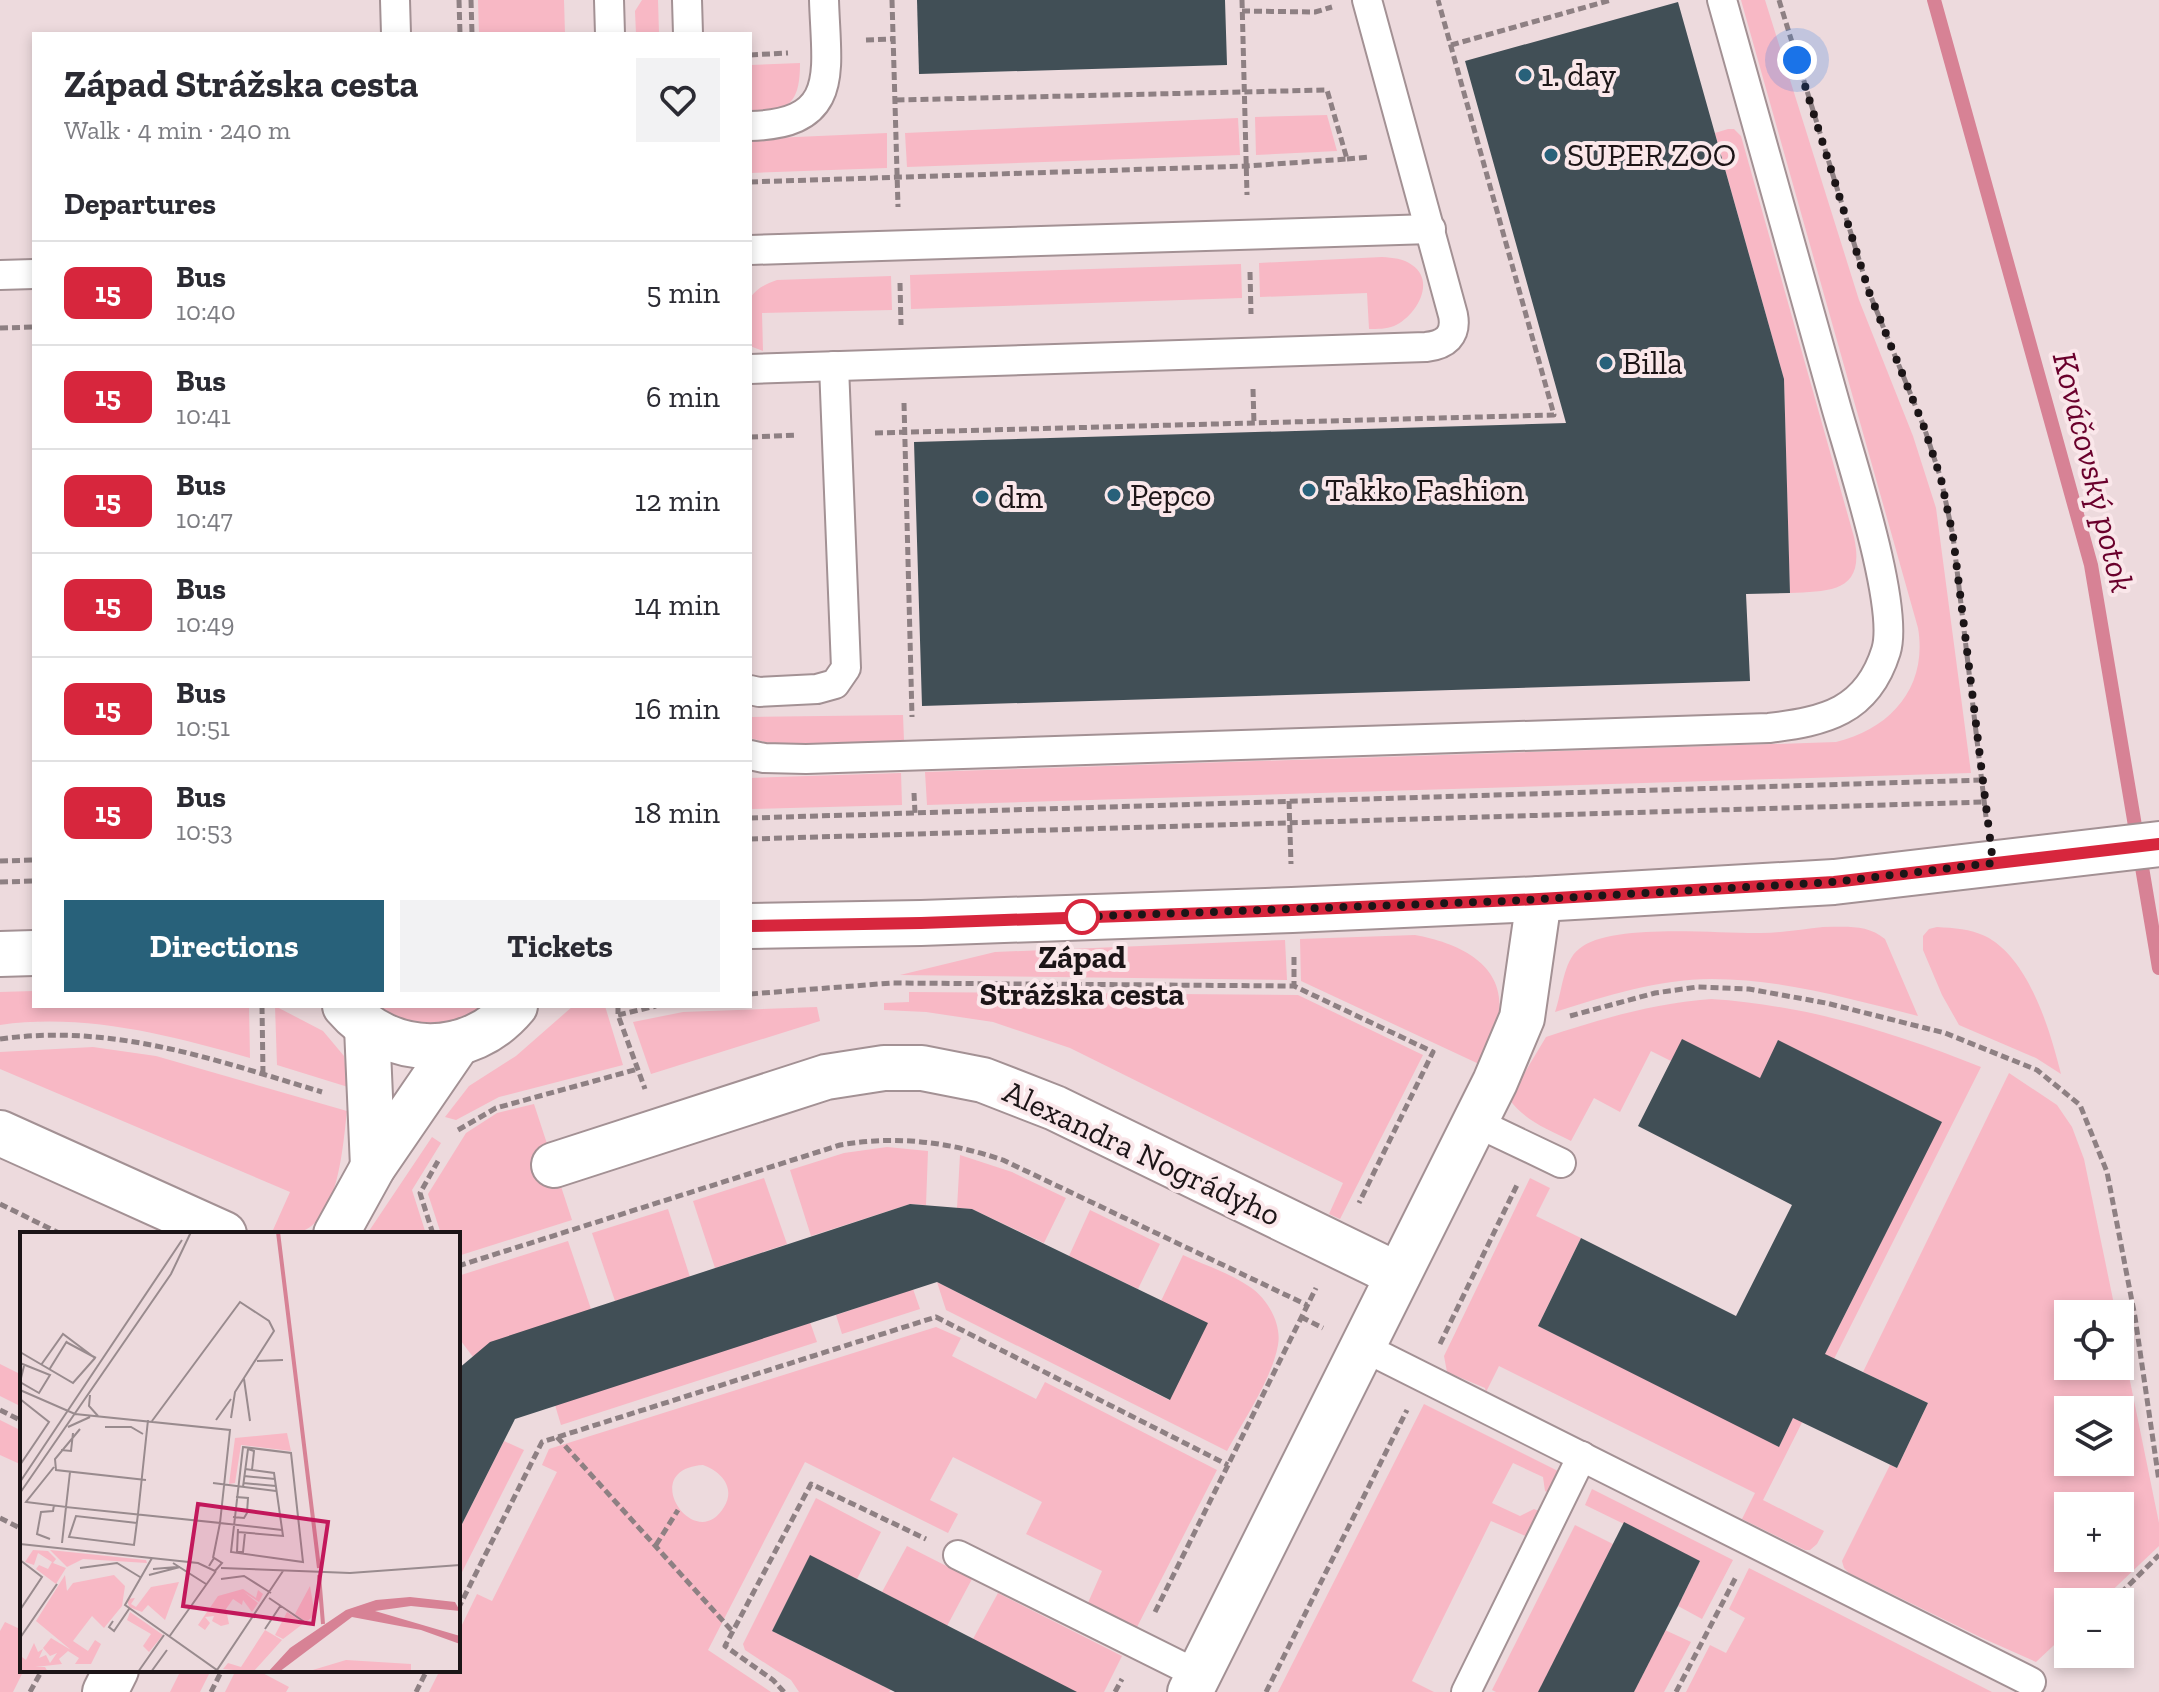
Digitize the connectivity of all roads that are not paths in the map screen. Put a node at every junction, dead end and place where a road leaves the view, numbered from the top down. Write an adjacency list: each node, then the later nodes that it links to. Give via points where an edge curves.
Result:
1 (395, 0): 7 (lane)
2 (609, 0): 8 (lane)
3 (687, 0): 9 (lane)
4 (824, 0): 10 (lane, via 822,94 792,122)
5 (1367, 0): 11 (lane)
6 (1722, 0): 18 (lane, via 1867,521 1888,618 1887,648 1876,677 1851,705 1815,723 1769,728 806,759)
7 (396, 32)
8 (610, 32)
9 (688, 32)
10 (752, 126)
11 (1431, 229): 12 (lane); 15 (lane, via 1455,321 1450,338 1437,346)
12 (752, 250)
13 (32, 274): 14 (lane)
14 (0, 275)
15 (834, 366): 16 (lane); 17 (lane, via 846,668 835,684 817,689)
16 (752, 369)
17 (752, 690)
18 (752, 755)
19 (2159, 844): 20 (street, via 1834,882)
20 (1539, 899): 21 (street); 27 (street, via 1522,1018)
21 (752, 926)
22 (32, 953): 23 (street)
23 (0, 954)
24 (513, 1008): 26 (street, via 488,1030)
25 (356, 1016): 26 (street, via 411,1046); 31 (street)
26 (458, 1043): 31 (street)
27 (1475, 1122): 29 (lane); 34 (street)
28 (0, 1133): 32 (street)
29 (1561, 1163)
30 (554, 1165): 34 (street, Alexandra Nográdyho, via 826,1077 922,1068 983,1080 1055,1108)
31 (373, 1167): 33 (street)
32 (220, 1232)
33 (337, 1232)
34 (1398, 1275): 40 (street)
35 (1383, 1357): 36 (lane)
36 (1582, 1456): 39 (lane); 42 (lane)
37 (958, 1555): 40 (lane, via 1139,1646)
38 (115, 1672): 41 (street)
39 (2031, 1682)
40 (1195, 1684)
41 (105, 1692)
42 (1466, 1692)

